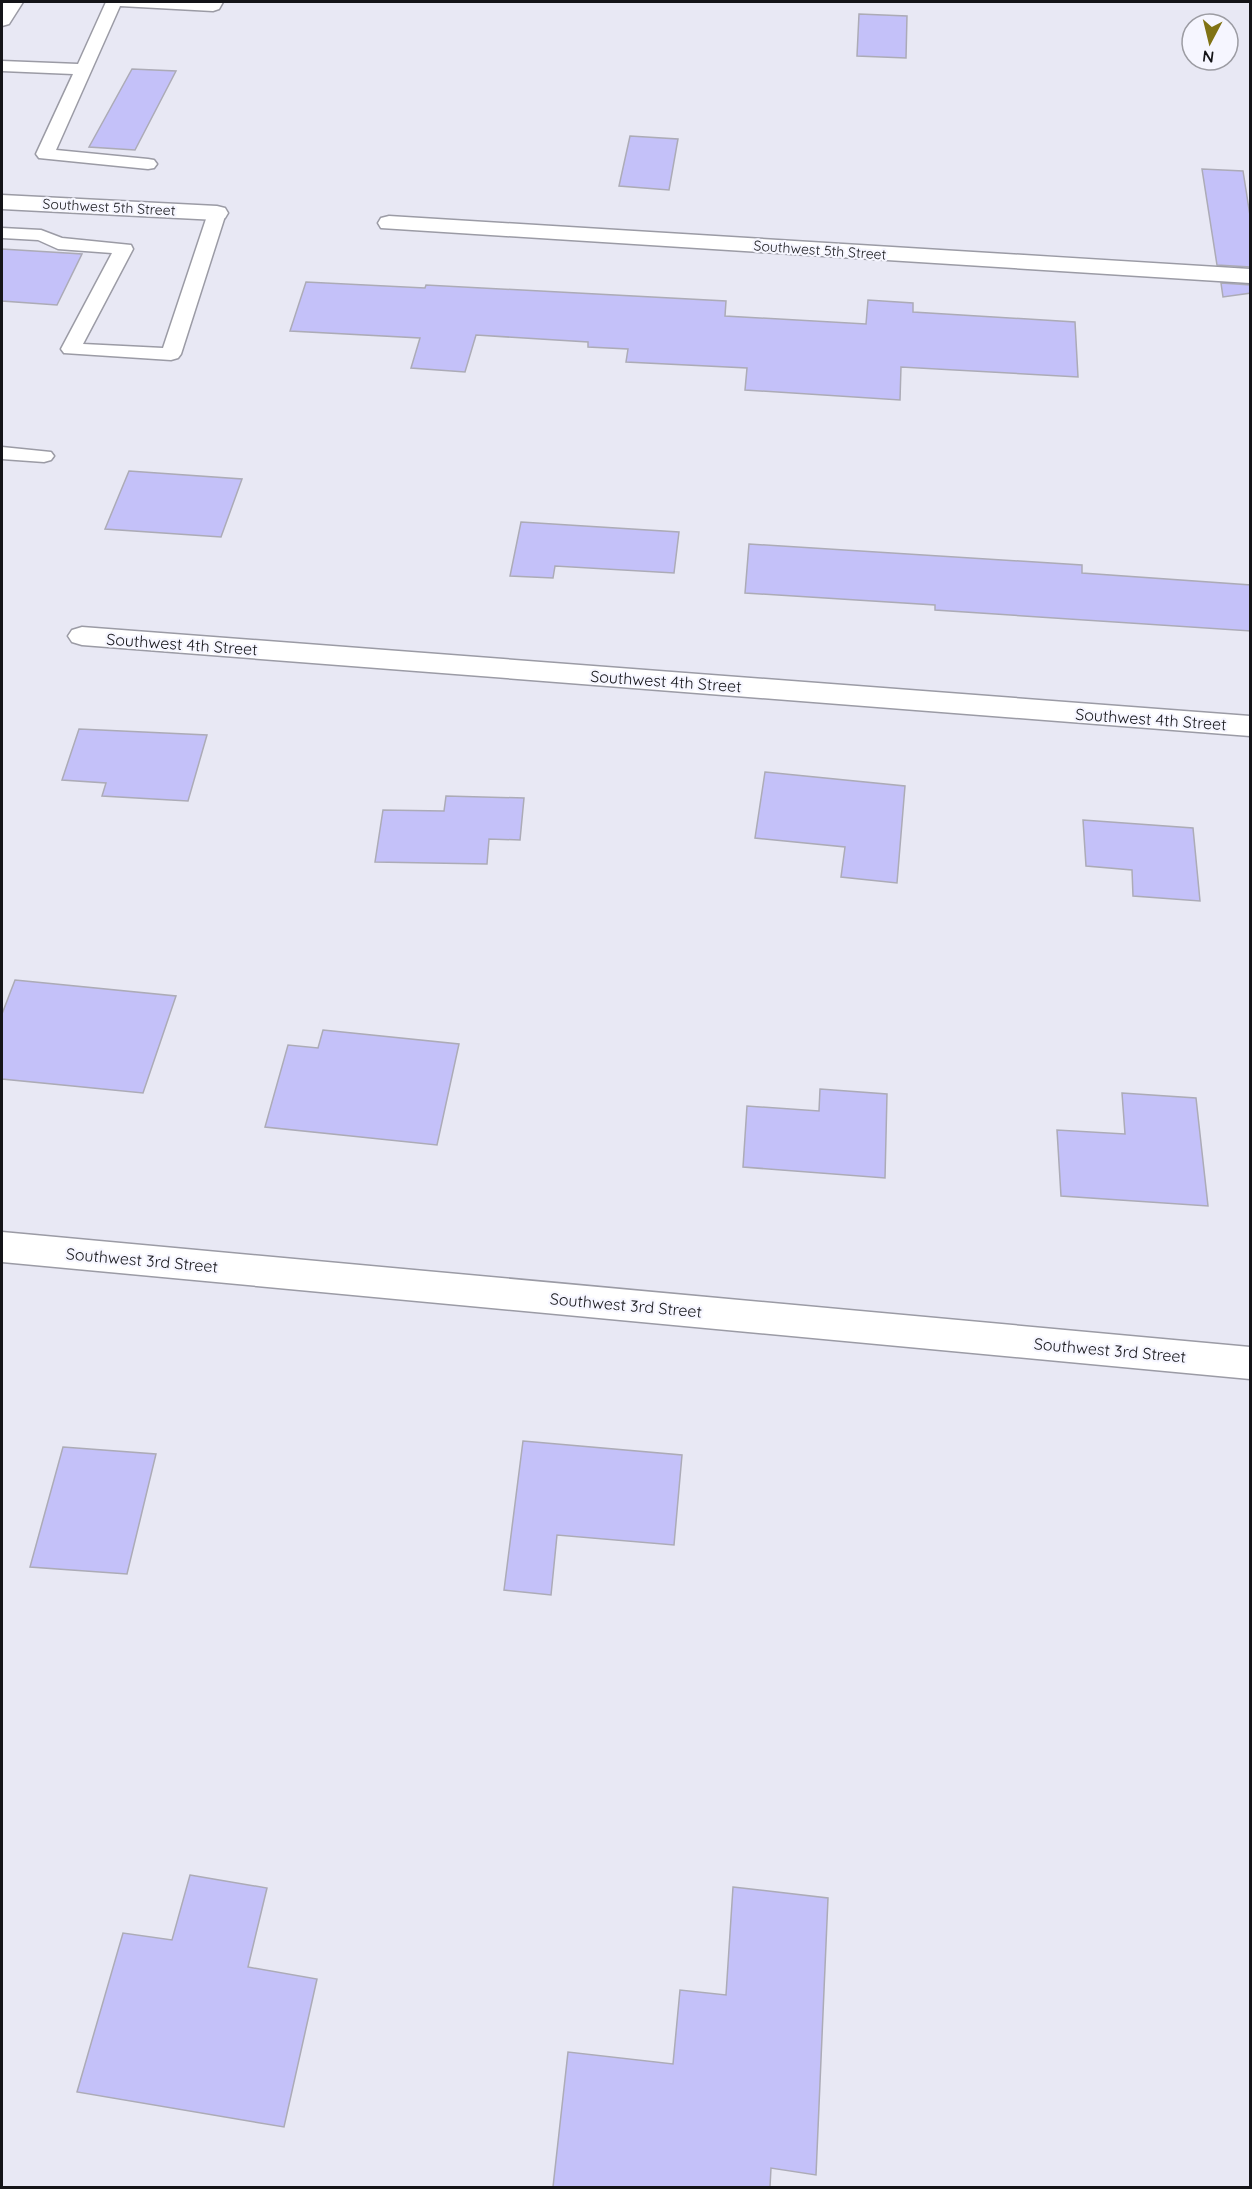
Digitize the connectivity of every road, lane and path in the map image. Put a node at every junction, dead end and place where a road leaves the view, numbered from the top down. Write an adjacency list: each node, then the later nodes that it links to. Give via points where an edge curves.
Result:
1 (13, 2): 5 (street)
2 (114, 2): 7 (lane)
3 (125, 2): 4 (lane, via 213,6)
4 (215, 2)
5 (2, 20)
6 (2, 66): 7 (lane)
7 (84, 69): 8 (lane, via 45,154)
8 (148, 164)
9 (2, 202): 10 (street, Southwest 5th Street)
10 (217, 213): 12 (lane, via 171,354 71,349 124,249 58,243 41,235)
11 (388, 223): 13 (street, Southwest 5th Street)
12 (2, 233)
13 (1251, 276)
14 (2, 453): 15 (lane)
15 (44, 456)
16 (82, 636): 17 (street, Southwest 4th Street)
17 (1251, 726)
18 (2, 1247): 19 (street, Southwest 3rd Street)
19 (1251, 1363)

